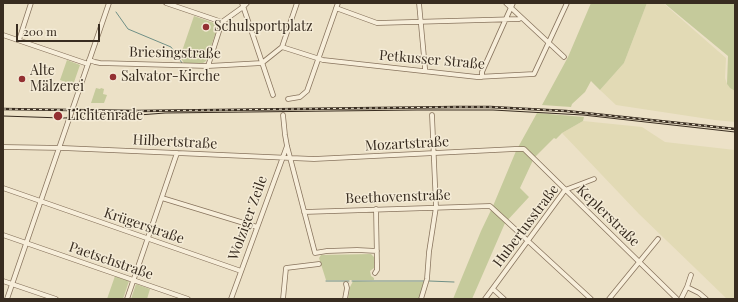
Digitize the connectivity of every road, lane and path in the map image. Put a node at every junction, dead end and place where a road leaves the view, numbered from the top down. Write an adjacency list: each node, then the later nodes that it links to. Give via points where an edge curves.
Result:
1 (31, 3): 18 (street)
2 (166, 3): 15 (street)
3 (247, 3): 10 (street)
4 (297, 3): 20 (street)
5 (419, 3): 16 (street)
6 (506, 3): 12 (street)
7 (513, 3): 12 (street)
8 (567, 3): 19 (street)
9 (110, 4): 23 (street)
10 (243, 5): 15 (street); 24 (street)
11 (337, 5): 16 (street, via 377,23); 22 (street)
12 (511, 8): 13 (street); 14 (street)
13 (521, 18): 14 (street); 19 (street)
14 (506, 20): 16 (street); 27 (street)
15 (222, 22): 25 (street)
16 (421, 22): 26 (street)
17 (3, 35): 18 (street, Briesingstraße)
18 (19, 40): 23 (street, Briesingstraße)
19 (548, 43): 21 (street); 27 (street, Petkusser Straße, via 534,74)
20 (282, 47): 22 (street, Petkusser Straße); 24 (street)
21 (564, 57)
22 (318, 59): 26 (street, Petkusser Straße); 29 (street, via 306,93)
23 (89, 62): 25 (street, Briesingstraße); 34 (street)
24 (262, 63): 25 (street, Briesingstraße); 28 (street)
25 (208, 66)
26 (424, 71): 27 (street, Petkusser Straße)
27 (482, 77)
28 (273, 95)
29 (288, 99)
30 (283, 115): 32 (street)
31 (432, 115): 37 (street)
32 (287, 146): 38 (street, Wolziger Zeile); 39 (street)
33 (3, 147): 34 (street, Hilbertstraße)
34 (59, 148): 36 (street, Hilbertstraße); 44 (street)
35 (524, 149): 37 (street, Mozartstraße); 42 (street, Keplerstraße)
36 (177, 153): 38 (street, Hilbertstraße); 43 (street)
37 (434, 153): 39 (street, Mozartstraße); 45 (street)
38 (282, 158): 39 (street, Hilbertstraße); 48 (street, Wolziger Zeile)
39 (291, 158): 47 (street)
40 (594, 179): 42 (street, Hubertusstraße)
41 (3, 188): 44 (street, Krügerstraße)
42 (565, 190): 52 (street, Hubertusstraße); 55 (street, Keplerstraße)
43 (162, 198): 48 (street); 50 (street)
44 (41, 202): 50 (street, Krügerstraße); 53 (street)
45 (436, 207): 46 (street, Beethovenstraße); 52 (street, Beethovenstraße, via 489,205); 73 (street, via 427,279)
46 (376, 209): 47 (street, Beethovenstraße); 54 (street)
47 (304, 212): 54 (street, via 315,253)
48 (257, 227): 57 (street, Wolziger Zeile)
49 (3, 234): 53 (street, Paetschstraße)
50 (148, 239): 57 (street, Krügerstraße); 60 (street)
51 (658, 239): 55 (street)
52 (528, 240): 65 (street, Hubertusstraße); 76 (street)
53 (26, 243): 60 (street, Paetschstraße); 62 (street)
54 (377, 251): 58 (street)
55 (640, 262): 77 (street); 78 (street, Keplerstraße)
56 (318, 264): 71 (street, via 286,268)
57 (241, 271): 70 (street, Wolziger Zeile)
58 (375, 273)
59 (692, 275): 64 (street)
60 (133, 280): 68 (street); 69 (street, Paetschstraße)
61 (3, 281): 62 (street)
62 (12, 284): 66 (street); 67 (street)
63 (346, 284): 72 (street)
64 (687, 287): 79 (street); 80 (street)
65 (493, 289): 74 (street, Hubertusstraße); 75 (street)
66 (7, 299)
67 (56, 299)
68 (127, 299)
69 (188, 299)
70 (231, 299)
71 (283, 299)
72 (345, 299)
73 (421, 299)
74 (485, 299)
75 (504, 299)
76 (591, 299)
77 (608, 299)
78 (676, 299)
79 (681, 299)
80 (706, 299)

